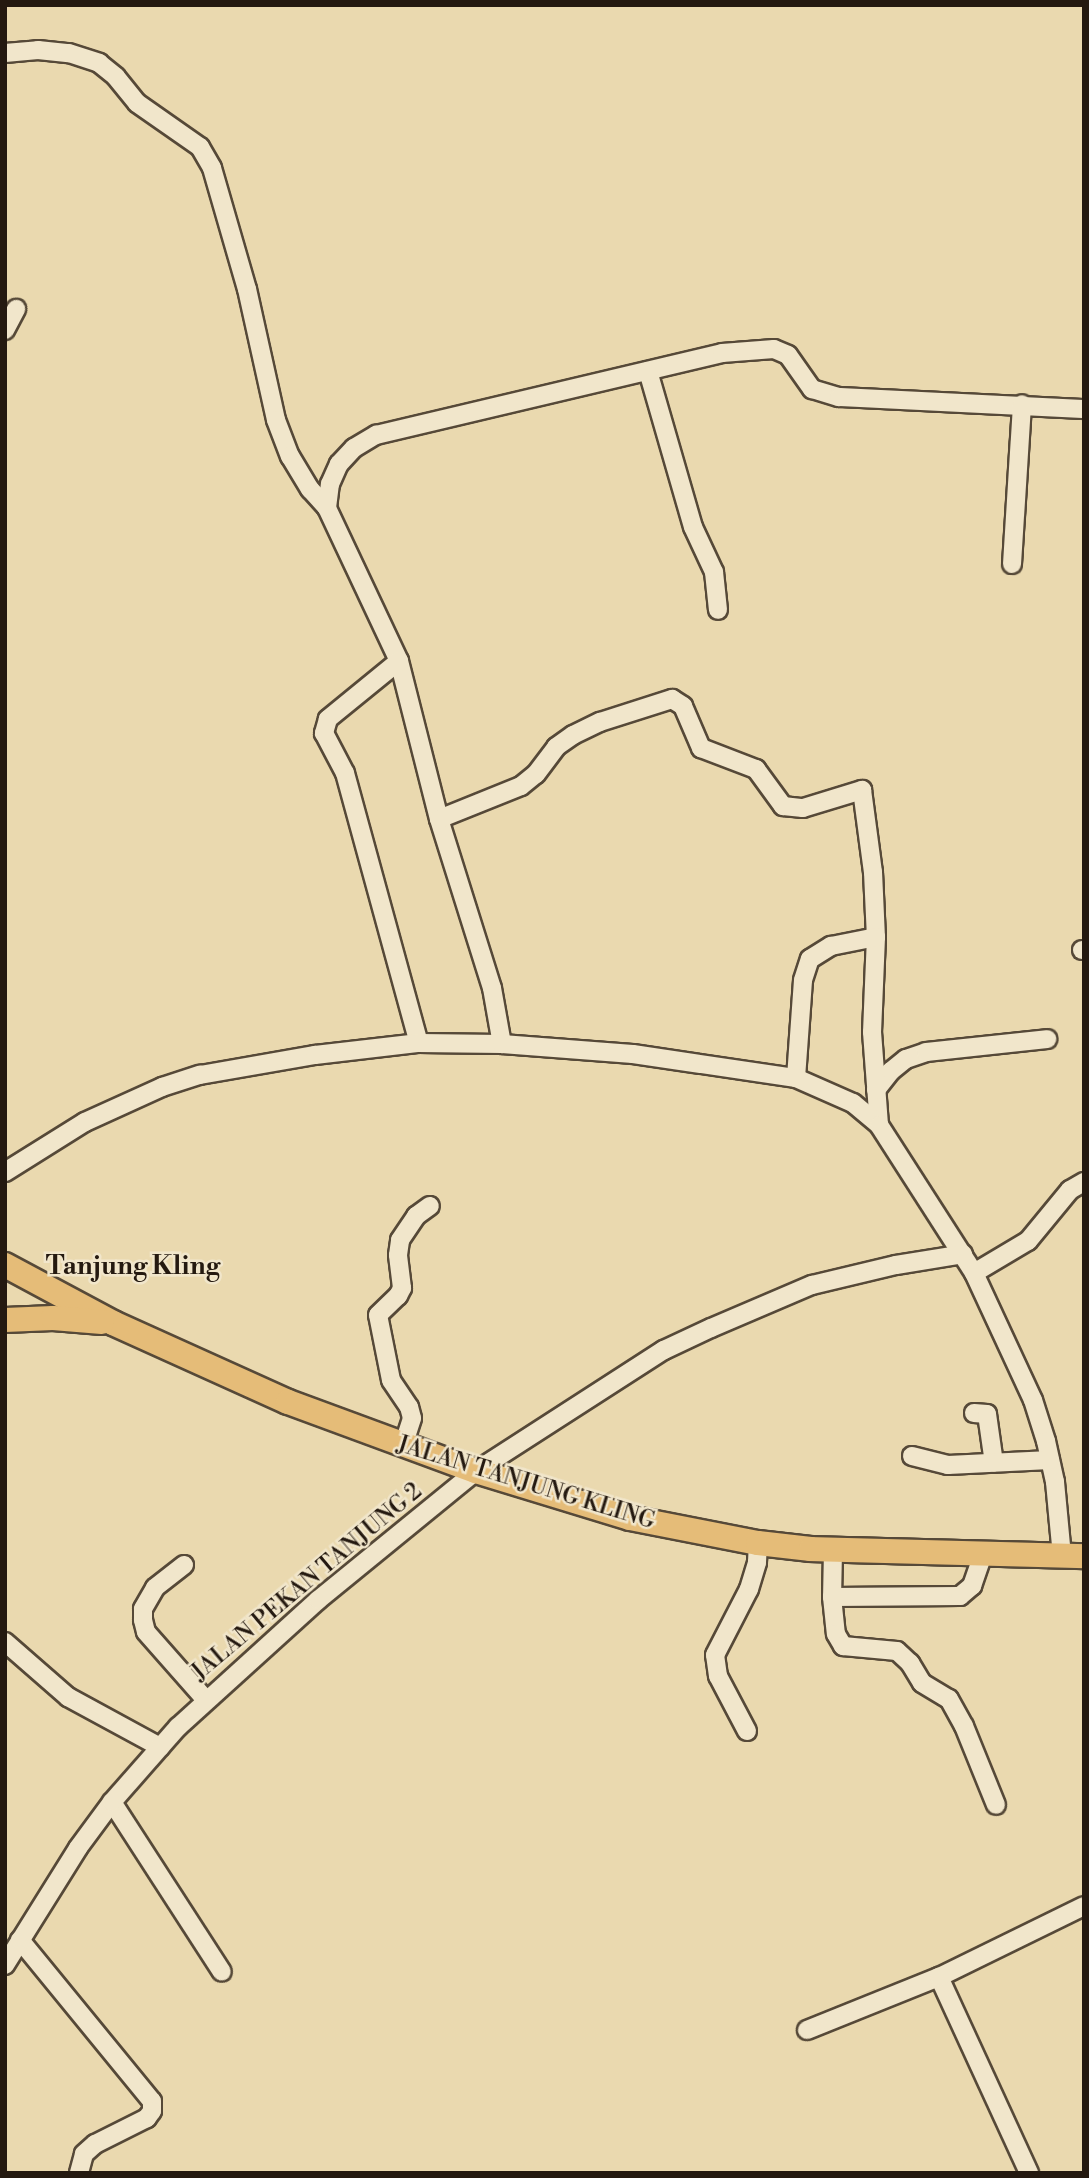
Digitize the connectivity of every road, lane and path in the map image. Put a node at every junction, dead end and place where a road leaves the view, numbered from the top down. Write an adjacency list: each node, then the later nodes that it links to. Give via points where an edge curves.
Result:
1 (5, 53): 7 (street, via 69,53 99,63 137,103 200,147 215,179 247,289 276,420 303,478)
2 (16, 309): 3 (street)
3 (5, 330)
4 (648, 371): 5 (street, via 722,353 774,349 788,355 805,382 823,394); 7 (street, via 376,435 354,448 340,464 330,484); 9 (street, via 693,527 714,572)
5 (1022, 404): 6 (street); 8 (street)
6 (1084, 409)
7 (327, 508): 10 (street)
8 (1012, 564)
9 (718, 610)
10 (399, 661): 11 (street); 14 (street, via 328,719 324,733 345,773)
11 (439, 819): 12 (street, via 521,786 573,735 672,699 683,706 701,748 756,769 783,806 803,808 862,790); 15 (street, via 492,988)
12 (876, 937): 16 (street, via 831,946 810,959 803,980); 17 (street, via 872,1032)
13 (1047, 1039): 17 (street, via 926,1052 898,1065)
14 (419, 1043): 15 (street); 19 (street, via 252,1065 162,1087 85,1122)
15 (502, 1044): 16 (street, via 633,1054)
16 (796, 1078): 18 (street, via 853,1103)
17 (876, 1090): 18 (street)
18 (879, 1125): 22 (street)
19 (5, 1172)
20 (1084, 1182): 24 (street, via 1070,1190 1028,1241)
21 (430, 1206): 28 (street, via 406,1228 398,1255 402,1288 378,1315 391,1380 410,1407 412,1418)
22 (962, 1255): 24 (street); 32 (street, JALAN PEKAN TANJUNG 2, via 896,1265 812,1286 711,1328 664,1350)
23 (5, 1265): 26 (highway, JALAN TANJUNG KLING)
24 (974, 1273): 30 (street, via 1033,1400)
25 (5, 1320): 26 (highway)
26 (113, 1323): 28 (highway, JALAN TANJUNG KLING, via 288,1402)
27 (974, 1413): 31 (street, via 988,1415)
28 (404, 1446): 32 (highway, JALAN TANJUNG KLING)
29 (912, 1456): 31 (street, via 947,1465)
30 (1050, 1460): 31 (street); 36 (street)
31 (994, 1463)
32 (476, 1471): 33 (highway, JALAN TANJUNG KLING, via 630,1518); 40 (street, JALAN PEKAN TANJUNG 2, via 318,1600)
33 (758, 1543): 34 (highway, JALAN TANJUNG KLING); 41 (street, via 750,1589 715,1655 718,1676)
34 (833, 1550): 35 (highway, JALAN TANJUNG KLING); 38 (street)
35 (984, 1554): 36 (highway, JALAN TANJUNG KLING); 38 (street, via 972,1586 960,1596)
36 (1073, 1556)
37 (184, 1565): 40 (street, via 148,1598 143,1620 146,1632)
38 (832, 1597): 44 (street, via 836,1634 843,1646 897,1651 922,1684 949,1699)
39 (5, 1642): 42 (street, via 68,1697)
40 (206, 1700): 42 (street, JALAN PEKAN TANJUNG 2)
41 (747, 1731)
42 (160, 1746): 43 (street, JALAN PEKAN TANJUNG 2)
43 (112, 1802): 46 (street, JALAN PEKAN TANJUNG 2); 48 (street)
44 (996, 1805)
45 (1084, 1906): 49 (street)
46 (20, 1940): 47 (street, JALAN PEKAN TANJUNG 2); 51 (street, via 152,2101 147,2118 89,2149)
47 (5, 1965)
48 (222, 1972)
49 (939, 1977): 50 (street); 52 (street)
50 (807, 2031)
51 (79, 2173)
52 (1028, 2173)

